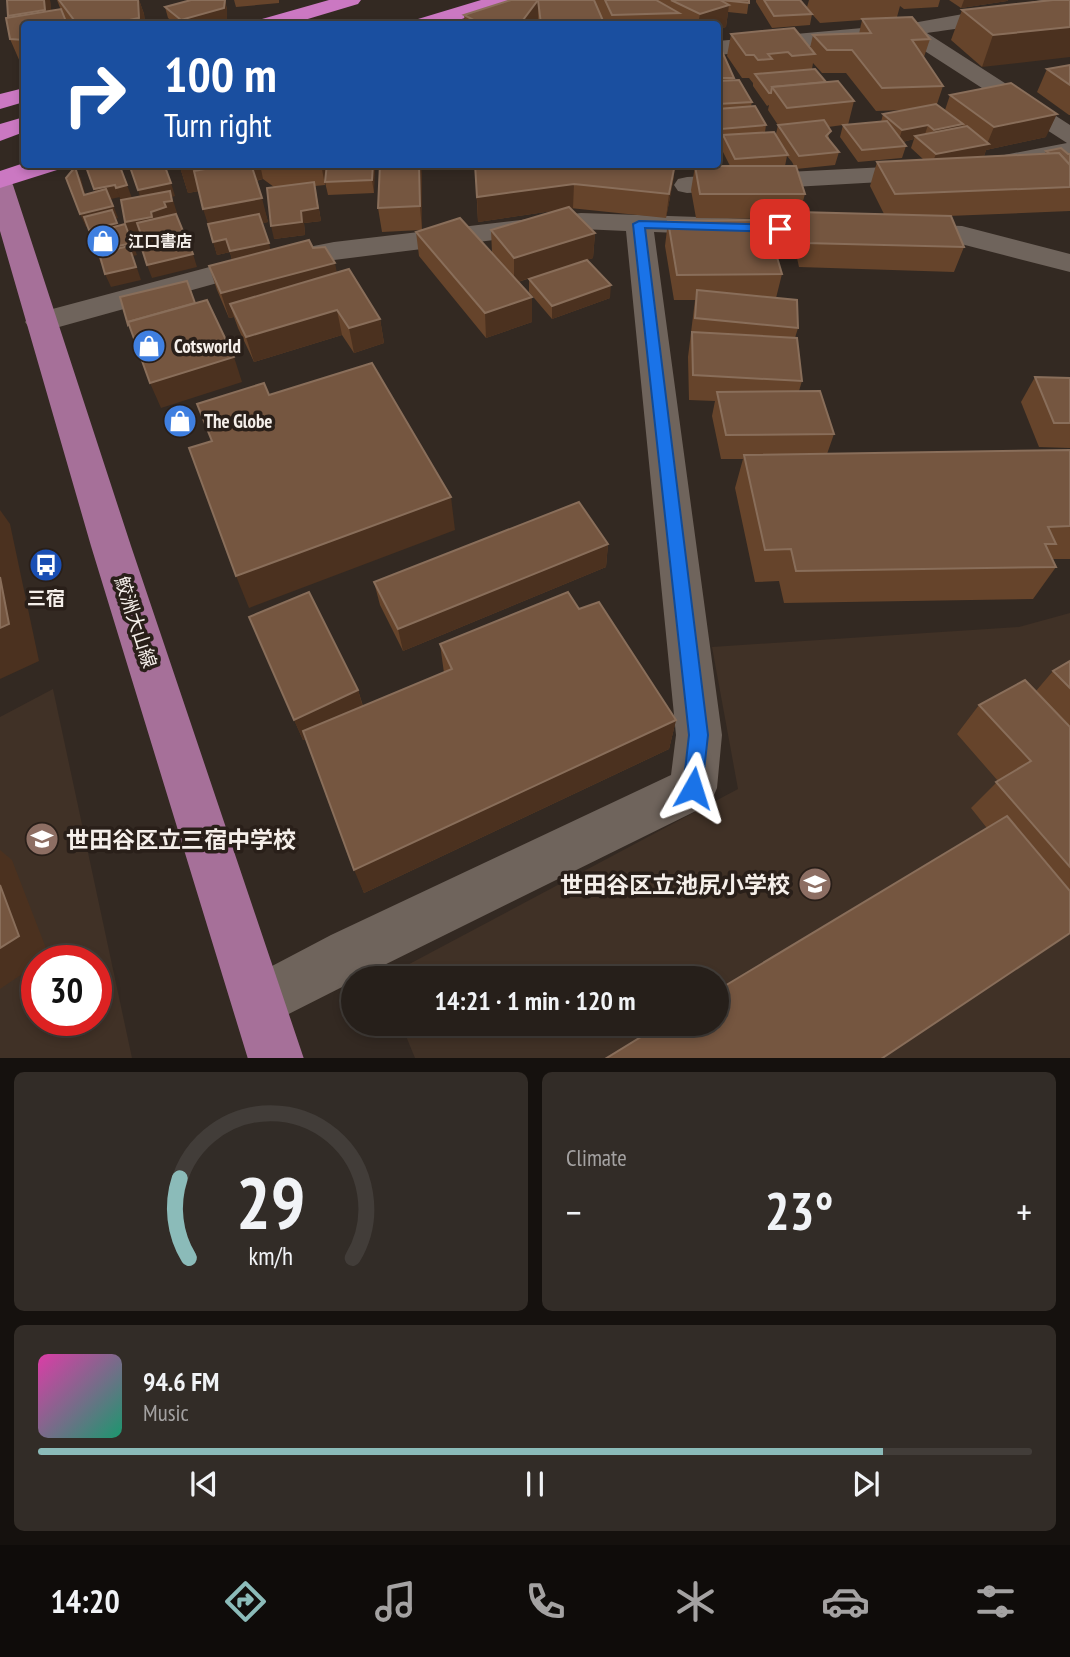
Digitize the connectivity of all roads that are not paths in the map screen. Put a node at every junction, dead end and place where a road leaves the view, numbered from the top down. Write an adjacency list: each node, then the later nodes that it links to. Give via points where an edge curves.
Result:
1 (351, 0): 6 (highway)
2 (365, 0): 7 (highway)
3 (502, 0): 8 (highway)
4 (1044, 2): 10 (street)
5 (523, 8): 9 (highway)
6 (280, 21)
7 (295, 21)
8 (436, 21)
9 (482, 21)
10 (907, 30): 11 (street); 18 (street)
11 (721, 48)
12 (21, 96): 13 (highway)
13 (0, 102)
14 (21, 104): 15 (highway)
15 (0, 110)
16 (21, 125): 17 (highway)
17 (0, 133)
18 (1070, 136)
19 (1070, 150): 22 (street)
20 (21, 155): 21 (highway)
21 (0, 162)
22 (993, 164)
23 (38, 168): 26 (highway)
24 (955, 172): 25 (street)
25 (689, 175): 27 (street)
26 (0, 183): 29 (main road, 鮫洲大山線)
27 (658, 225): 28 (street, via 962,235); 29 (street, via 581,222 334,251 217,274); 30 (street, via 699,735 693,788 350,954)
28 (1069, 262)
29 (41, 322): 30 (main road, 鮫洲大山線)
30 (259, 1003): 31 (main road, 鮫洲大山線)
31 (276, 1058)

